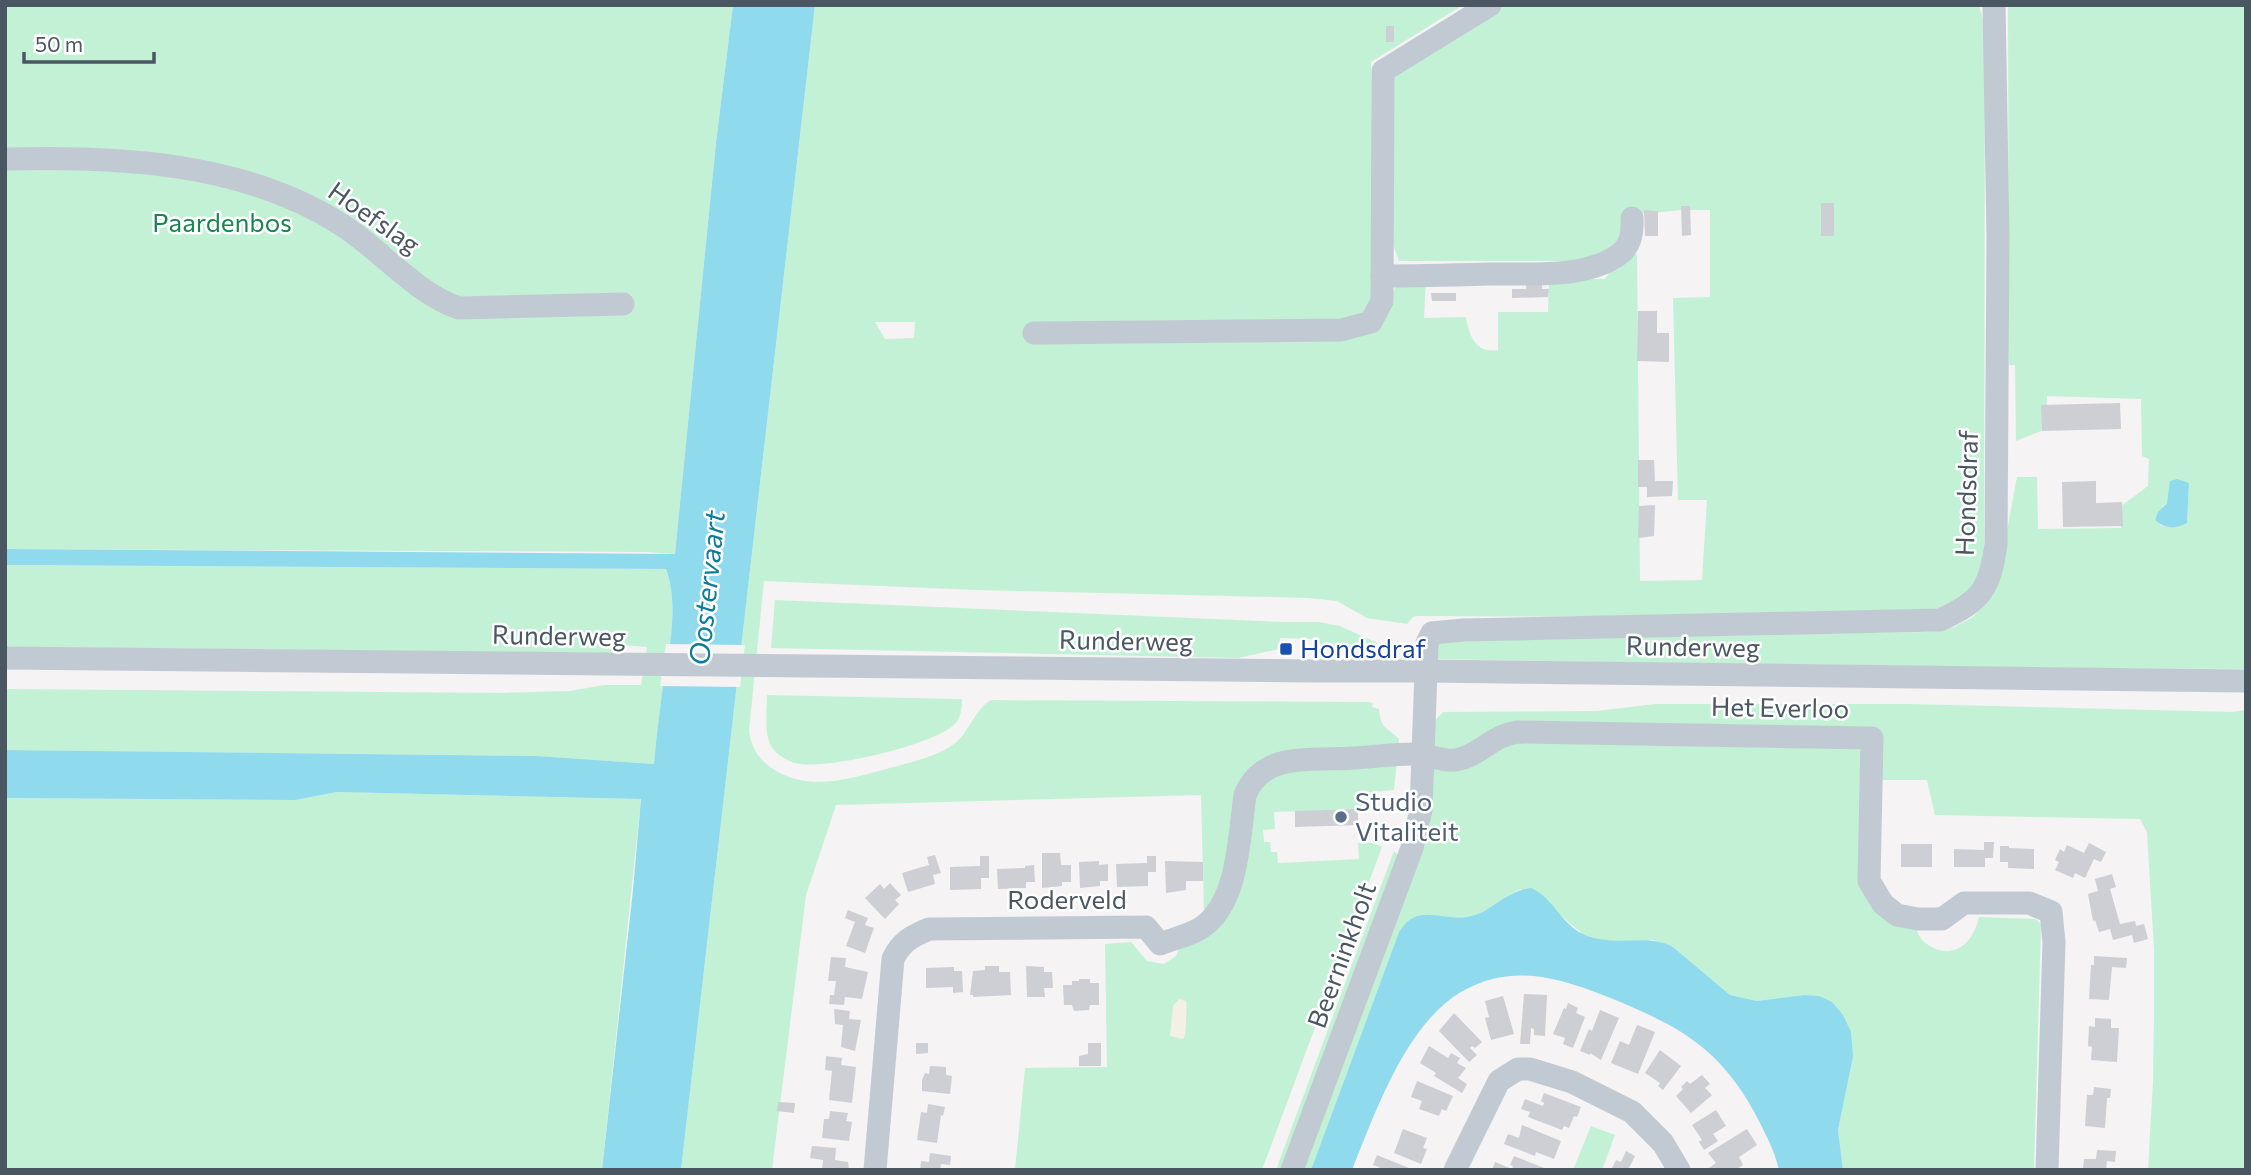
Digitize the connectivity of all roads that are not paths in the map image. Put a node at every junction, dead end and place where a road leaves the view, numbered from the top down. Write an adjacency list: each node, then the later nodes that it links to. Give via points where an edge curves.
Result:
1 (1490, 5): 5 (street, via 1384,71)
2 (1994, 5): 9 (street, Hondsdraf, via 1996,544 1992,572 1980,595 1940,620 1432,633)
3 (5, 159): 6 (street, Hoefslag, via 143,163 253,184 306,204 342,225 426,291 459,308)
4 (1632, 218): 5 (street, via 1625,250 1592,267 1562,273)
5 (1382, 276): 7 (street, via 1381,301 1371,322 1340,330)
6 (623, 304)
7 (1034, 333)
8 (5, 658): 9 (street, Runderweg)
9 (1425, 671): 10 (street, Runderweg); 11 (street, Beerninkholt)
10 (2246, 681)
11 (1423, 754): 12 (street, Roderveld, via 1270,767 1251,781 1245,795 1229,891 1217,914 1200,929 1160,944 1146,927 929,929 912,936 892,959); 13 (street, Beerninkholt, via 1422,810 1412,848); 16 (street, Het Everloo, via 1454,760 1469,756 1494,738 1518,732 1871,738 1869,881 1883,904 1897,915 1918,919 1942,919 1964,903 2029,903 2051,912)
12 (875, 1170)
13 (1292, 1170)
14 (1455, 1170): 15 (street, via 1499,1081 1518,1069 1572,1082 1632,1112 1663,1143)
15 (1679, 1170)
16 (2047, 1170)

